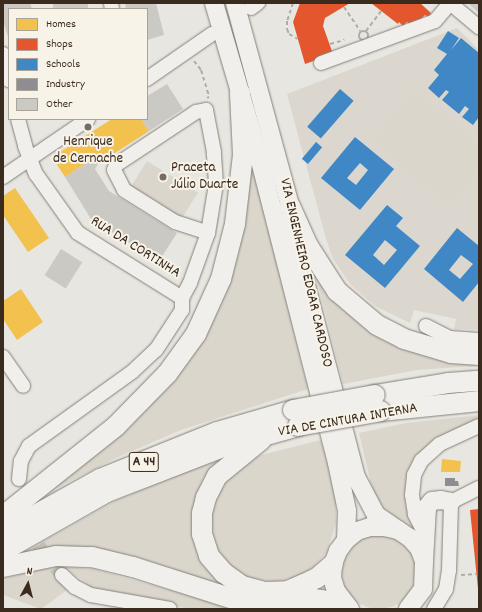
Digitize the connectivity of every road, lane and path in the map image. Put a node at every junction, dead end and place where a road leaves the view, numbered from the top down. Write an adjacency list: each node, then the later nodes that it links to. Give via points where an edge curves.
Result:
1 (214, 3): 17 (main road, VIA ENGENHEIRO EDGAR CARDOSO)
2 (293, 3): 11 (path, via 287,29)
3 (450, 3): 7 (street); 14 (street, via 434,21)
4 (248, 5): 23 (main road, VIA ENGENHEIRO EDGAR CARDOSO)
5 (344, 7): 8 (path)
6 (381, 11): 9 (path)
7 (479, 27)
8 (360, 31)
9 (366, 32)
10 (212, 34): 16 (street)
11 (298, 39)
12 (3, 54): 15 (street)
13 (194, 60): 18 (path, via 201,70 209,97)
14 (321, 63)
15 (8, 76)
16 (148, 78)
17 (240, 92): 40 (highway, via 243,155 236,224 220,279 196,334 167,374 116,426); 44 (main road, VIA ENGENHEIRO EDGAR CARDOSO, via 338,463 347,511)
18 (204, 101)
19 (18, 120): 21 (street, RUA DA CORTINHA)
20 (87, 120): 21 (street)
21 (30, 158): 22 (street); 25 (street, RUA DA CORTINHA, via 36,174 78,233)
22 (3, 177)
23 (290, 206): 28 (highway, via 308,246 337,291 377,325 404,339 451,353); 41 (main road, VIA ENGENHEIRO EDGAR CARDOSO, via 301,266 356,477 376,515)
24 (208, 233): 24 (street, via 216,184 214,152 206,110 196,112 116,164 114,170 124,190 175,222); 25 (street)
25 (182, 298): 37 (street, via 182,310 156,350 132,372 29,446 21,461)
26 (426, 326): 27 (street, via 450,338)
27 (479, 340)
28 (479, 355)
29 (3, 357): 31 (street)
30 (479, 381): 33 (highway, VIA DE CINTURA INTERNA / A 44, via 448,383)
31 (23, 386)
32 (479, 401): 33 (highway, VIA DE CINTURA INTERNA / A 44)
33 (378, 403): 34 (highway, VIA DE CINTURA INTERNA / A 44, bridge)
34 (295, 418): 36 (highway, VIA DE CINTURA INTERNA / A 44); 42 (highway, VIA DE CINTURA INTERNA / A 44, via 217,432 100,479)
35 (479, 426): 43 (street, via 440,444 421,461 414,475 412,495 415,514)
36 (266, 436): 45 (highway, VIA DE CINTURA INTERNA / A 44, via 224,447 107,492); 47 (highway, via 217,476 206,498 202,513 202,534 209,556 224,573 242,586 265,592 288,591 317,578)
37 (19, 480)
38 (477, 493): 39 (street)
39 (451, 502): 43 (main road, via 441,500 432,502 427,507); 56 (street, via 449,571 446,588)
40 (3, 516)
41 (398, 530): 44 (main road, via 370,527); 46 (main road, VIA ENGENHEIRO EDGAR CARDOSO, via 410,538)
42 (3, 533)
43 (427, 538): 46 (main road)
44 (346, 540): 47 (main road)
45 (3, 551)
46 (424, 561): 55 (main road, via 423,589)
47 (333, 564): 53 (main road, via 332,578 336,591)
48 (3, 568): 52 (highway, via 56,556 92,558 133,567)
49 (476, 574): 51 (path)
50 (62, 575): 54 (street, via 91,595)
51 (458, 575)
52 (258, 606): 53 (highway, via 314,599)
53 (347, 606)
54 (170, 609)
55 (408, 609)
56 (434, 609)

